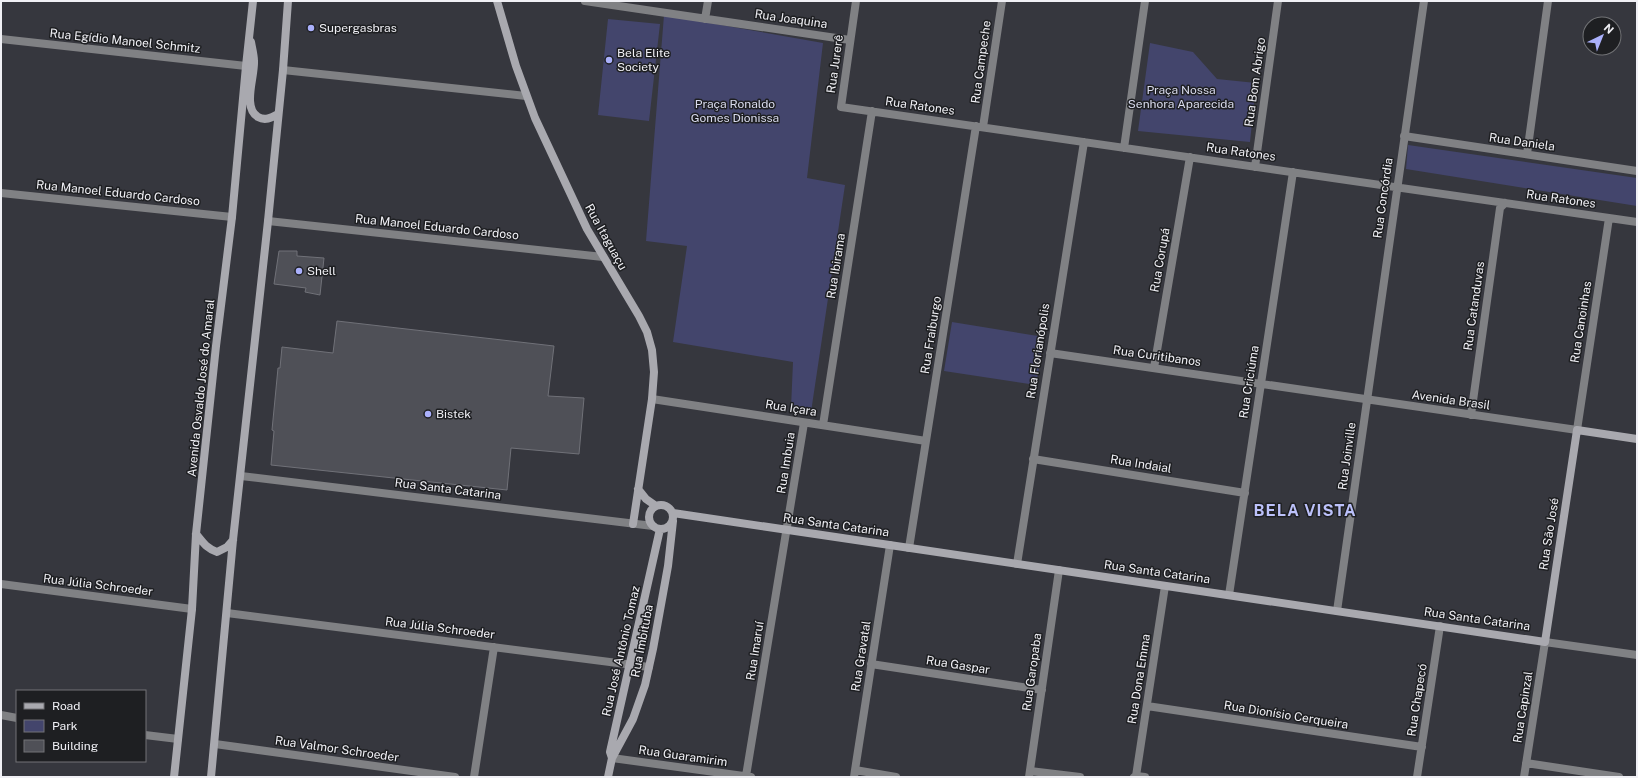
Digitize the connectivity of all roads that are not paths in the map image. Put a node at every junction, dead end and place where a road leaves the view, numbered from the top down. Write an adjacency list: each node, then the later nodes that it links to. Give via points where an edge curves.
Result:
1 (253, 1): 13 (main road, Avenida Osvaldo José do Amaral)
2 (288, 1): 17 (main road)
3 (497, 1): 18 (main road, Rua Itaguaçu)
4 (585, 1): 12 (street, Rua Joaquina)
5 (708, 1): 12 (street)
6 (856, 1): 15 (street, Rua Jurerê)
7 (1002, 1): 22 (street, Rua Campeche)
8 (1145, 1): 25 (street)
9 (1278, 1): 28 (street, Rua Bom Abrigo)
10 (1424, 1): 23 (street, Rua Concórdia)
11 (1548, 1): 26 (street)
12 (705, 19): 15 (street, Rua Joaquina)
13 (250, 32): 16 (main road, Avenida Osvaldo José do Amaral); 21 (main road, via 254,62 249,105 254,114 262,119)
14 (1, 39): 16 (street, Rua Egídio Manoel Schmitz)
15 (850, 40): 19 (street, Rua Jurerê)
16 (246, 66): 34 (main road, Avenida Osvaldo José do Amaral)
17 (283, 70): 18 (street); 21 (main road)
18 (526, 96): 38 (main road, Rua Itaguaçu, via 571,198)
19 (841, 106): 20 (street, Rua Ratones)
20 (872, 111): 22 (street, Rua Ratones); 46 (street, Rua Ibirama)
21 (278, 114): 36 (main road)
22 (980, 127): 24 (street, Rua Ratones); 49 (street, Rua Fraiburgo)
23 (1404, 136): 26 (street, Rua Daniela); 31 (street, Rua Concórdia)
24 (1084, 142): 25 (street, Rua Ratones); 39 (street, Rua Florianópolis)
25 (1124, 148): 27 (street, Rua Ratones)
26 (1527, 154): 29 (street, Rua Daniela)
27 (1190, 157): 28 (street, Rua Ratones); 40 (street, Rua Corupá)
28 (1255, 167): 30 (street, Rua Ratones)
29 (1637, 171)
30 (1293, 172): 31 (street, Rua Ratones); 41 (street, Rua Criciúma)
31 (1397, 187): 33 (street, Rua Ratones); 43 (street, Rua Concórdia)
32 (1, 193): 34 (street, Rua Manoel Eduardo Cardoso)
33 (1506, 203): 35 (street, Rua Ratones); 44 (street, Rua Catanduvas, via 1500,208)
34 (232, 217): 59 (main road, Avenida Osvaldo José do Amaral)
35 (1609, 218): 37 (street, Rua Ratones); 47 (street, Rua Canoinhas)
36 (268, 221): 38 (street, Rua Manoel Eduardo Cardoso); 51 (main road)
37 (1637, 222)
38 (603, 257): 42 (main road, Rua Itaguaçu, via 647,332 653,361)
39 (1050, 353): 40 (street, Rua Curitibanos); 50 (street, Rua Florianópolis)
40 (1154, 368): 41 (street, Rua Curitibanos)
41 (1261, 384): 43 (street, Avenida Brasil); 53 (street, Rua Criciúma)
42 (652, 399): 45 (street, Rua Içara); 52 (main road, Rua Itaguaçu)
43 (1367, 399): 44 (street, Avenida Brasil); 69 (street, Rua Joinville)
44 (1471, 415): 47 (street, Avenida Brasil)
45 (804, 423): 46 (street, Rua Içara); 58 (street, Rua Imbuia)
46 (823, 426): 49 (street, Rua Içara)
47 (1577, 430): 48 (main road, Avenida Brasil); 72 (main road, Rua São José)
48 (1637, 439)
49 (926, 441): 62 (street, Rua Fraiburgo)
50 (1033, 459): 53 (street, Rua Indaial); 63 (street, Rua Florianópolis)
51 (241, 476): 56 (street, Rua Santa Catarina); 60 (main road)
52 (638, 489): 54 (main road); 56 (main road, Rua Itaguaçu)
53 (1244, 493): 67 (street, Rua Criciúma)
54 (656, 506): 55 (main road, via 666,506); 57 (main road, via 649,515 650,523)
55 (673, 517): 57 (main road, via 668,528); 58 (main road, Rua Santa Catarina); 77 (main road, Rua Imbituba, via 668,566)
56 (633, 524): 57 (street, Rua Santa Catarina)
57 (657, 528): 75 (main road, Rua José Antônio Tomaz)
58 (787, 530): 61 (main road, Rua Santa Catarina); 96 (street, Rua Imaruí)
59 (196, 534): 60 (main road, via 205,545 217,552); 68 (main road, Avenida Osvaldo José do Amaral)
60 (233, 540): 70 (main road)
61 (890, 545): 62 (main road, Rua Santa Catarina); 76 (street, Rua Gravatal)
62 (909, 548): 63 (main road, Rua Santa Catarina)
63 (1017, 564): 64 (main road, Rua Santa Catarina)
64 (1059, 570): 66 (main road, Rua Santa Catarina); 78 (street, Rua Garopaba)
65 (1, 584): 68 (street, Rua Júlia Schroeder)
66 (1165, 586): 67 (main road, Rua Santa Catarina); 79 (street, Rua Dona Emma)
67 (1229, 595): 69 (main road, Rua Santa Catarina)
68 (192, 609): 83 (main road, Avenida Osvaldo José do Amaral)
69 (1337, 611): 71 (main road, Rua Santa Catarina)
70 (227, 613): 73 (street, Rua Júlia Schroeder); 84 (main road)
71 (1440, 626): 72 (main road, Rua Santa Catarina); 85 (street, Rua Chapecó)
72 (1545, 642): 74 (street, Rua Santa Catarina); 87 (street, Rua Capinzal)
73 (494, 647): 75 (street, Rua Júlia Schroeder); 94 (street)
74 (1637, 655)
75 (630, 664): 77 (street, Rua Júlia Schroeder); 86 (main road, Rua José Antônio Tomaz, via 610,752)
76 (871, 664): 78 (street, Rua Gaspar); 88 (street, Rua Gravatal)
77 (650, 667): 86 (main road, Rua Imbituba, via 641,701)
78 (1042, 690): 89 (street, Rua Garopaba)
79 (1147, 706): 85 (street, Rua Dionísio Cerqueira); 90 (street, Rua Dona Emma)
80 (1, 715): 81 (street)
81 (16, 718)
82 (146, 735): 83 (street)
83 (178, 739): 91 (main road, Avenida Osvaldo José do Amaral)
84 (215, 744): 92 (main road); 93 (street, Rua Valmor Schroeder)
85 (1422, 747): 100 (street, Rua Chapecó)
86 (612, 758): 95 (main road, Rua José Antônio Tomaz); 96 (street, Rua Guaramirim)
87 (1526, 763): 101 (street, Rua Capinzal); 102 (street)
88 (854, 774): 97 (street)
89 (1030, 774): 98 (street)
90 (1135, 776): 99 (street)
91 (174, 777)
92 (211, 777)
93 (455, 777)
94 (474, 777)
95 (608, 777)
96 (749, 777)
97 (896, 777)
98 (1080, 777)
99 (1145, 777)
100 (1417, 777)
101 (1524, 777)
102 (1619, 777)

